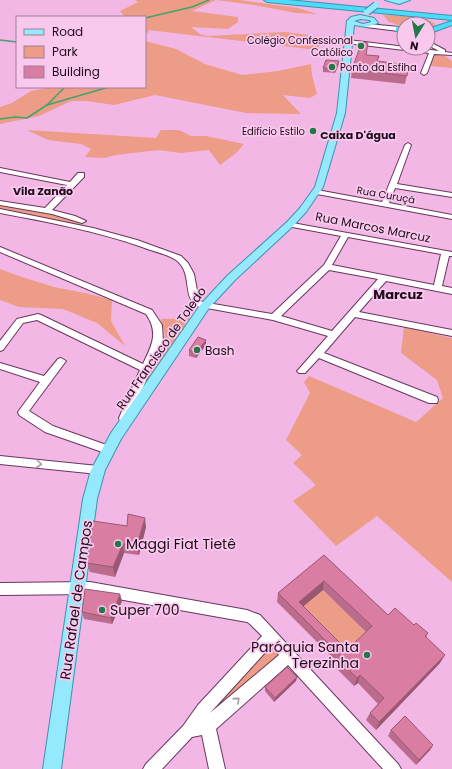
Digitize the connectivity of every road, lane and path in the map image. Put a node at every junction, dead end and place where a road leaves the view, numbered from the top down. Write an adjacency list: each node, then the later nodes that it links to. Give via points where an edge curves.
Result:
1 (267, 0): 8 (highway)
2 (297, 0): 9 (highway)
3 (388, 0): 4 (main road)
4 (395, 2): 5 (main road); 6 (main road)
5 (379, 3): 7 (main road, bridge)
6 (410, 3): 9 (highway)
7 (366, 12): 12 (main road); 14 (main road)
8 (418, 14): 10 (highway); 11 (highway)
9 (452, 14)
10 (423, 16)
11 (452, 18)
12 (373, 19): 14 (main road, via 360,17); 15 (main road, via 375,23); 16 (street)
13 (452, 23): 18 (highway)
14 (352, 24): 15 (main road); 19 (main road, Rua Francisco de Toledo)
15 (366, 26): 17 (street)
16 (396, 29)
17 (396, 29)
18 (436, 29)
19 (348, 42): 20 (street); 31 (main road, Rua Francisco de Toledo, via 341,113)
20 (396, 48)
21 (436, 48): 23 (street)
22 (436, 53): 23 (street)
23 (449, 55)
24 (430, 56): 25 (street)
25 (424, 73)
26 (408, 145): 30 (street)
27 (2, 170): 29 (street)
28 (81, 175): 29 (street)
29 (72, 184): 36 (street)
30 (393, 186): 32 (street); 34 (street)
31 (317, 192): 34 (street, Rua Curuçá); 38 (main road, Rua Francisco de Toledo)
32 (452, 195)
33 (0, 202): 36 (street)
34 (385, 205): 37 (street, Rua Curuçá)
35 (0, 211): 39 (street, via 47,218)
36 (46, 211): 39 (street, via 68,216)
37 (452, 217)
38 (290, 224): 40 (street, Rua Marcos Marcuz); 47 (main road, Rua Francisco de Toledo, via 231,278)
39 (98, 230): 47 (street, via 178,258 190,274 195,300)
40 (346, 234): 42 (street, Rua Marcos Marcuz); 43 (street)
41 (0, 249): 57 (street, via 148,312 157,325 158,342)
42 (448, 254): 45 (street)
43 (327, 267): 44 (street); 49 (street)
44 (384, 278): 45 (street); 48 (street)
45 (437, 288): 46 (street)
46 (452, 292)
47 (205, 306): 49 (street); 61 (main road, Rua Francisco de Toledo)
48 (354, 314): 50 (street); 52 (street)
49 (274, 317): 52 (street)
50 (452, 334)
51 (4, 335): 53 (street); 57 (street, via 20,321 38,316)
52 (335, 335): 54 (street)
53 (0, 348)
54 (318, 354): 58 (street); 60 (street)
55 (61, 361): 59 (street)
56 (0, 366): 59 (street)
57 (146, 369): 61 (street)
58 (302, 371)
59 (46, 380): 62 (street, via 24,412 49,429)
60 (433, 400)
61 (116, 436): 62 (main road, Rua Rafael de Campos)
62 (108, 450): 64 (main road, Rua Rafael de Campos)
63 (0, 460): 64 (street, one-way to 64)
64 (98, 470): 66 (main road, Rua Rafael de Campos, via 90,499)
65 (0, 589): 66 (street)
66 (78, 589): 67 (street, via 90,588 247,616 255,619); 72 (main road, Rua Rafael de Campos)
67 (270, 637): 68 (street); 69 (street)
68 (288, 656): 70 (street, one-way to 68); 75 (street)
69 (203, 710): 70 (street); 71 (street)
70 (208, 726): 71 (street); 74 (street)
71 (188, 731): 73 (street)
72 (52, 769)
73 (151, 769)
74 (217, 769)
75 (393, 769)

